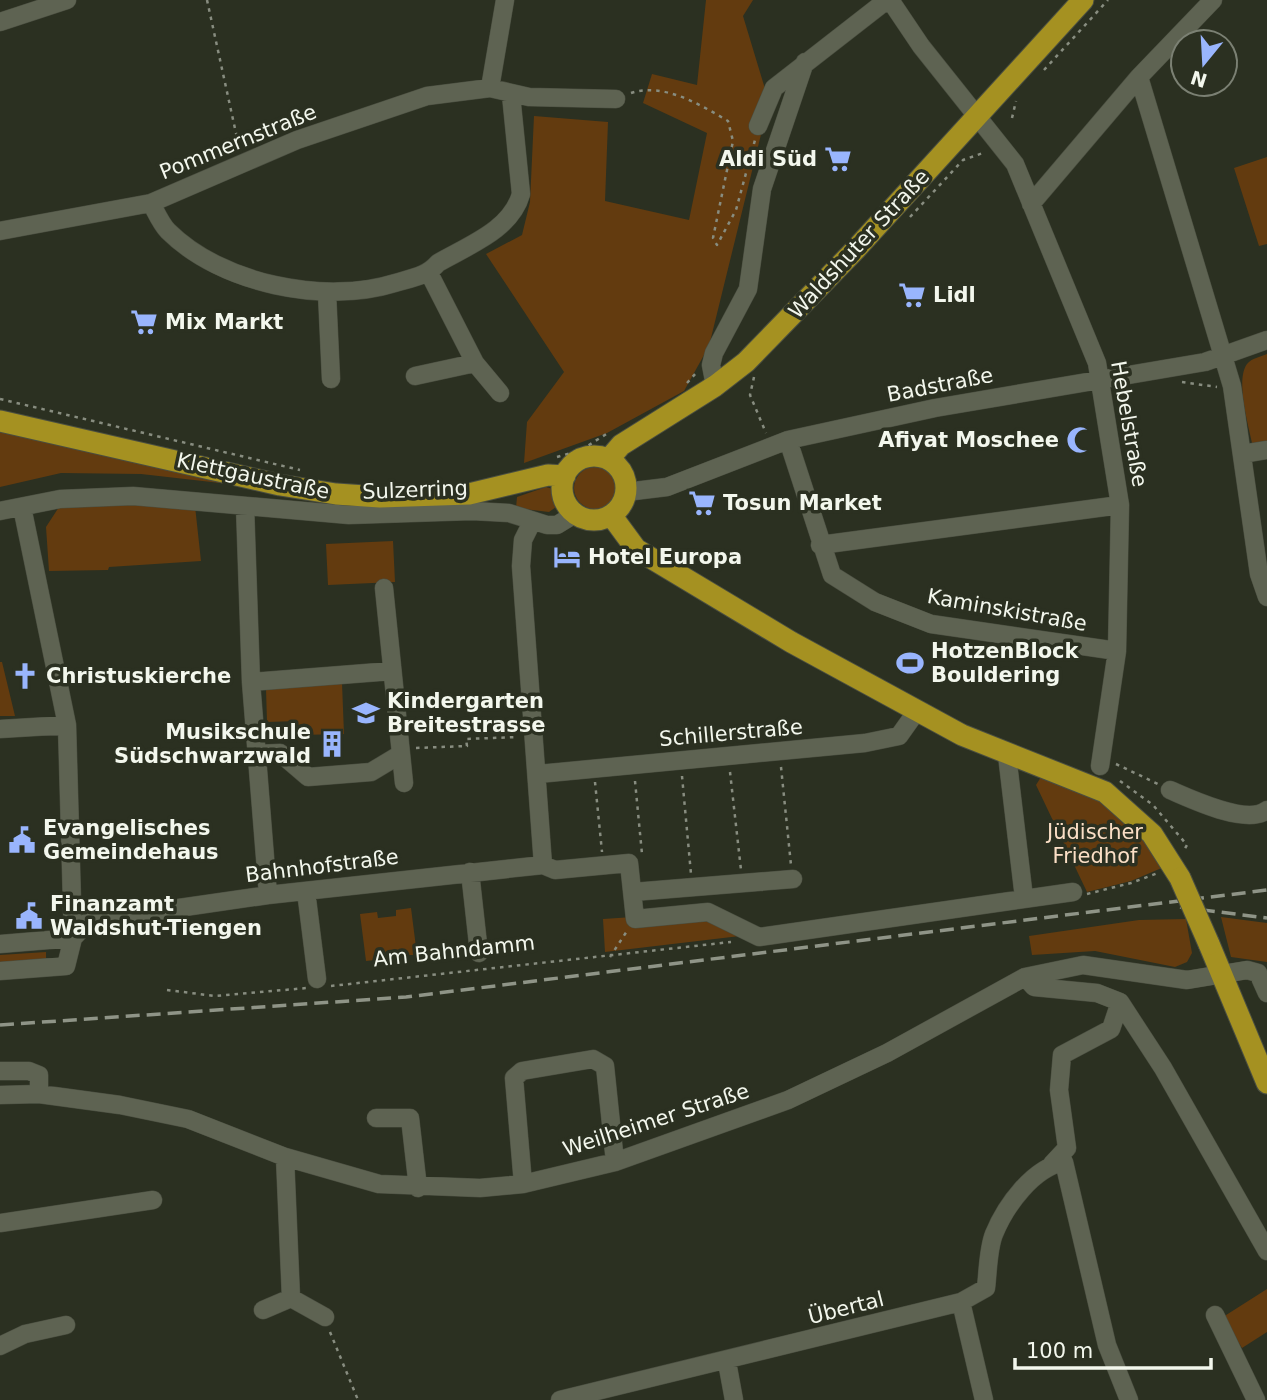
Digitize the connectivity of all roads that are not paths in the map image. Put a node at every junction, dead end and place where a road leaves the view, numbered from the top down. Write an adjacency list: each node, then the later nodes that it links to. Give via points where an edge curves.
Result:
1 (67, 0): 6 (street)
2 (506, 0): 9 (street)
3 (888, 0): 7 (street); 12 (street, Hebelstraße)
4 (1083, 0): 12 (main road, Waldshuter Straße)
5 (1213, 0): 8 (street)
6 (0, 22)
7 (805, 62): 13 (street, via 775,88); 25 (street, via 762,190 748,289 714,354)
8 (1139, 77): 15 (street); 20 (street)
9 (491, 88): 10 (street, Pommernstraße); 14 (street, Pommernstraße, via 427,96 297,140)
10 (511, 95): 11 (street, Pommernstraße); 17 (street, via 522,194 517,208 507,222)
11 (616, 99)
12 (977, 118): 15 (street, Hebelstraße, via 1015,164); 25 (main road, Waldshuter Straße, via 755,353)
13 (758, 127)
14 (151, 203): 16 (street, Pommernstraße); 18 (street, via 166,230 247,279)
15 (1031, 204): 23 (street, Hebelstraße, via 1097,363)
16 (0, 231)
17 (429, 273): 18 (street, via 374,290); 21 (street)
18 (327, 293): 24 (street)
19 (1267, 340): 20 (street, Badstraße)
20 (1225, 357): 23 (street, Badstraße); 30 (street)
21 (475, 363): 22 (street); 26 (street)
22 (415, 376)
23 (1098, 378): 28 (street, Badstraße); 34 (street, Hebelstraße)
24 (331, 379)
25 (715, 386): 31 (main road, Waldshuter Straße, via 621,445)
26 (500, 393)
27 (0, 421): 32 (main road, Klettgaustraße, via 336,494 469,494 548,475)
28 (779, 443): 33 (street, Badstraße, via 667,487); 41 (street, Kaminskistraße)
29 (1267, 450): 30 (street)
30 (1242, 454): 43 (street, via 1259,574)
31 (609, 459): 32 (main road, via 582,458); 33 (main road, via 623,474)
32 (565, 477): 38 (main road, via 565,499)
33 (626, 492): 39 (main road)
34 (1120, 505): 41 (street); 44 (street, Hebelstraße)
35 (244, 506): 36 (street, Sulzerring, via 133,496 60,499); 40 (street, Sulzerring, via 349,515 509,513); 46 (street)
36 (22, 507): 37 (street, Sulzerring); 48 (street)
37 (0, 511)
38 (575, 514): 39 (main road, via 593,520); 40 (street, Sulzerring, via 557,525)
39 (611, 515): 47 (main road, via 636,549 669,561)
40 (532, 522): 54 (street, via 523,540 521,566)
41 (820, 545): 44 (street, Kaminskistraße, via 832,575 875,602 931,624)
42 (384, 588): 45 (street)
43 (1267, 597)
44 (1117, 651): 53 (street, Hebelstraße)
45 (392, 671): 46 (street); 50 (street)
46 (251, 682): 51 (street)
47 (916, 712): 52 (main road); 54 (street, Schillerstraße, via 899,736 865,743)
48 (66, 724): 49 (street); 66 (street)
49 (0, 729)
50 (401, 751): 51 (street, via 371,772 308,777 280,753); 55 (street)
51 (257, 754): 64 (street)
52 (1007, 755): 65 (street); 71 (main road, bridge, via 1105,792 1153,834 1177,872)
53 (1100, 762)
54 (538, 774): 58 (street)
55 (404, 783)
56 (1170, 789): 57 (street, via 1202,804 1245,815)
57 (1267, 810)
58 (543, 865): 59 (street, Bahnhofstraße); 62 (street, via 555,870 629,863)
59 (470, 872): 61 (street, Bahnhofstraße); 68 (street)
60 (793, 879): 62 (street)
61 (306, 891): 64 (street, Bahnhofstraße); 73 (street)
62 (632, 892): 65 (street, via 635,919 708,912 758,937)
63 (1073, 892): 65 (street)
64 (268, 895): 66 (street, Bahnhofstraße, via 89,922)
65 (1024, 898)
66 (73, 938): 67 (street, Bahnhofstraße); 69 (street, via 66,966)
67 (0, 944)
68 (479, 953)
69 (0, 971)
70 (1263, 971): 71 (street, Weilheimer Straße); 74 (street)
71 (1224, 976): 72 (street, Weilheimer Straße, via 1187,981 1083,965); 77 (main road)
72 (1025, 977): 75 (street, via 1034,987 1097,993); 82 (street, Weilheimer Straße, via 887,1053 788,1100)
73 (317, 985)
74 (1267, 993)
75 (1120, 1002): 83 (street, via 1111,1028 1062,1055 1059,1090 1066,1147); 88 (street)
76 (0, 1071): 78 (street, via 39,1075)
77 (1267, 1083)
78 (40, 1094): 79 (street, Weilheimer Straße); 81 (street, Weilheimer Straße, via 188,1119)
79 (0, 1095)
80 (376, 1118): 85 (street, via 410,1118)
81 (285, 1157): 85 (street, Weilheimer Straße, via 379,1184); 89 (street)
82 (615, 1162): 84 (street, Weilheimer Straße); 84 (street, via 605,1066 593,1059 522,1070 514,1078)
83 (1058, 1163): 90 (street, Übertal, via 1035,1176 1012,1203 993,1235 986,1288); 100 (street, via 1107,1345)
84 (523, 1184): 85 (street, Weilheimer Straße)
85 (418, 1188)
86 (153, 1200): 87 (street)
87 (0, 1223)
88 (1267, 1251)
89 (291, 1298): 91 (street); 93 (street)
90 (961, 1302): 96 (street, Übertal); 99 (street)
91 (262, 1310)
92 (1215, 1315): 101 (street)
93 (325, 1317)
94 (66, 1325): 95 (street, via 25,1334)
95 (0, 1346)
96 (727, 1362): 97 (street, Übertal); 98 (street)
97 (559, 1400)
98 (734, 1400)
99 (984, 1400)
100 (1129, 1400)
101 (1256, 1400)

